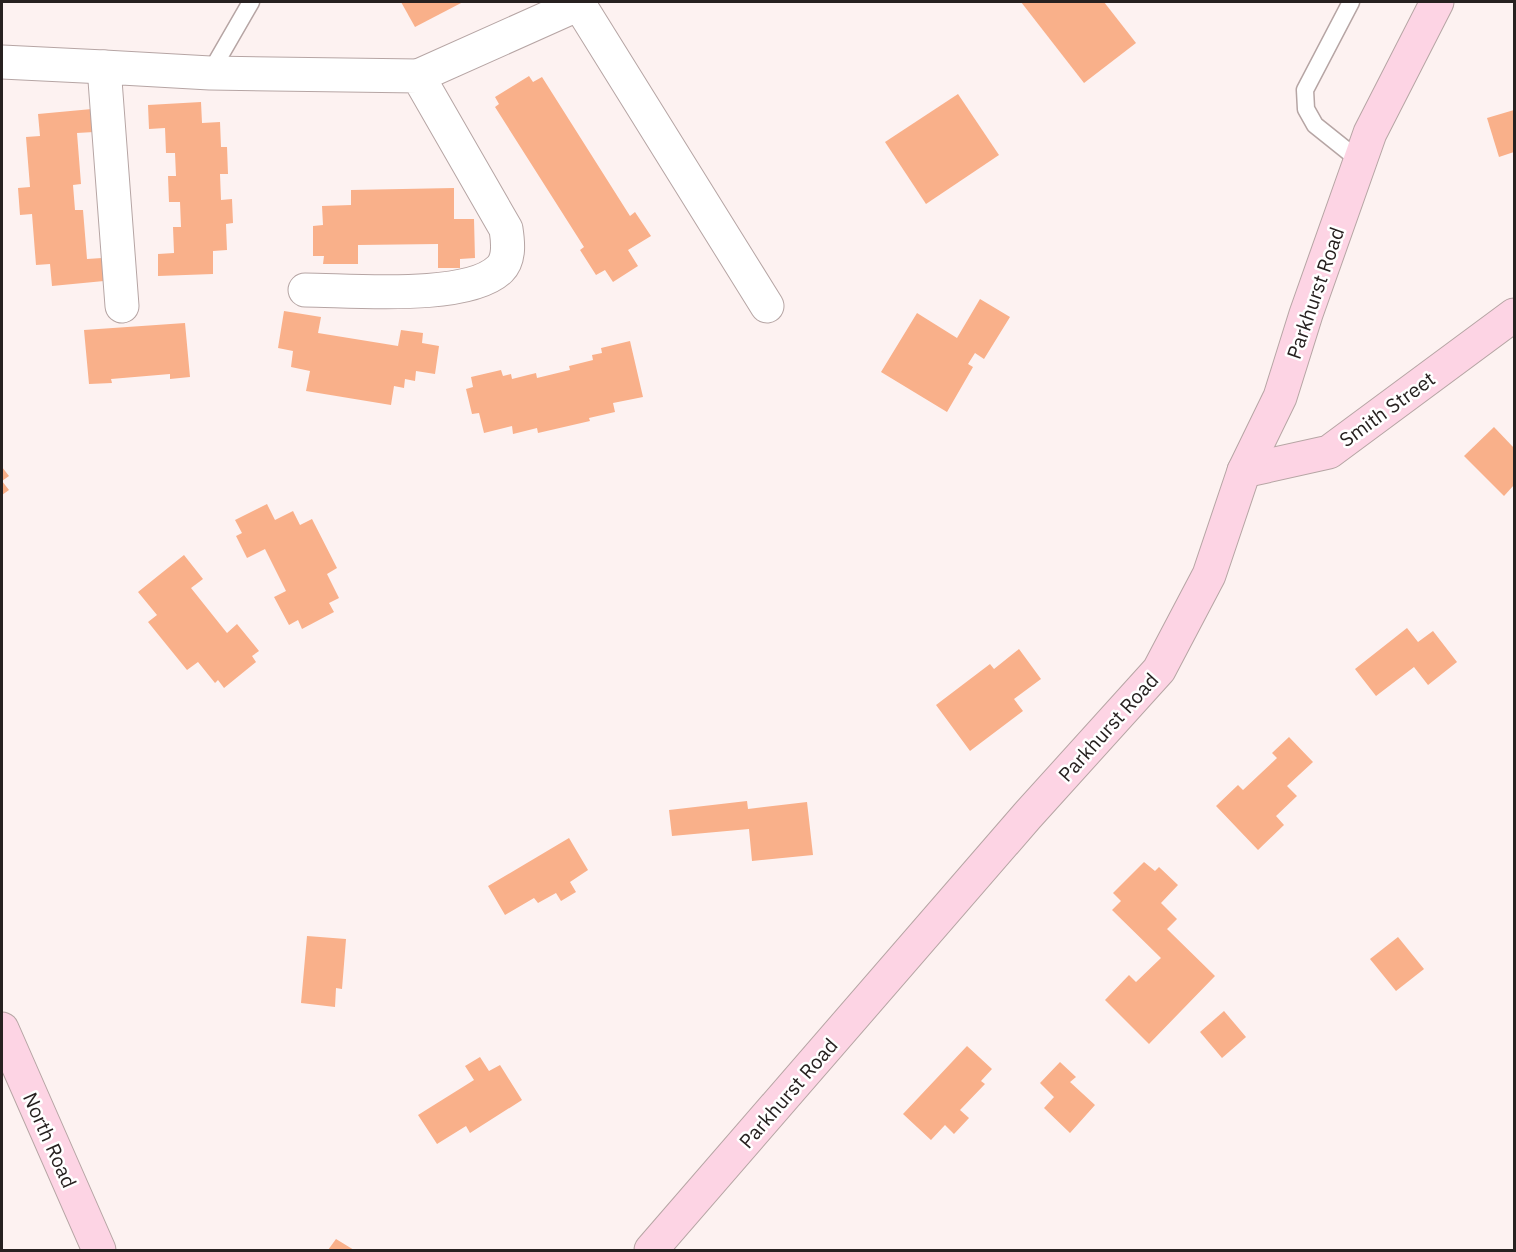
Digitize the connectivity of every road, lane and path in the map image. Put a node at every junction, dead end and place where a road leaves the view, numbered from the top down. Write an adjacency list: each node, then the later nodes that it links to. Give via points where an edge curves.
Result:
1 (251, 2): 7 (lane)
2 (1351, 2): 9 (lane, via 1305,90 1306,109 1315,125)
3 (1437, 2): 9 (street, Parkhurst Road, via 1370,133)
4 (582, 3): 8 (street); 12 (street)
5 (2, 62): 6 (street)
6 (104, 67): 7 (street); 11 (street)
7 (210, 73): 8 (street)
8 (418, 76): 10 (street, via 506,229 509,248 501,268 480,282 449,290)
9 (1360, 161): 14 (street, Parkhurst Road, via 1280,397)
10 (305, 290)
11 (122, 306)
12 (767, 306)
13 (1515, 315): 14 (street, Smith Street, via 1329,452)
14 (1244, 471): 17 (street, Parkhurst Road, via 1209,575 1159,670 1027,816)
15 (2, 1029): 16 (street, North Road)
16 (99, 1251)
17 (651, 1251)

